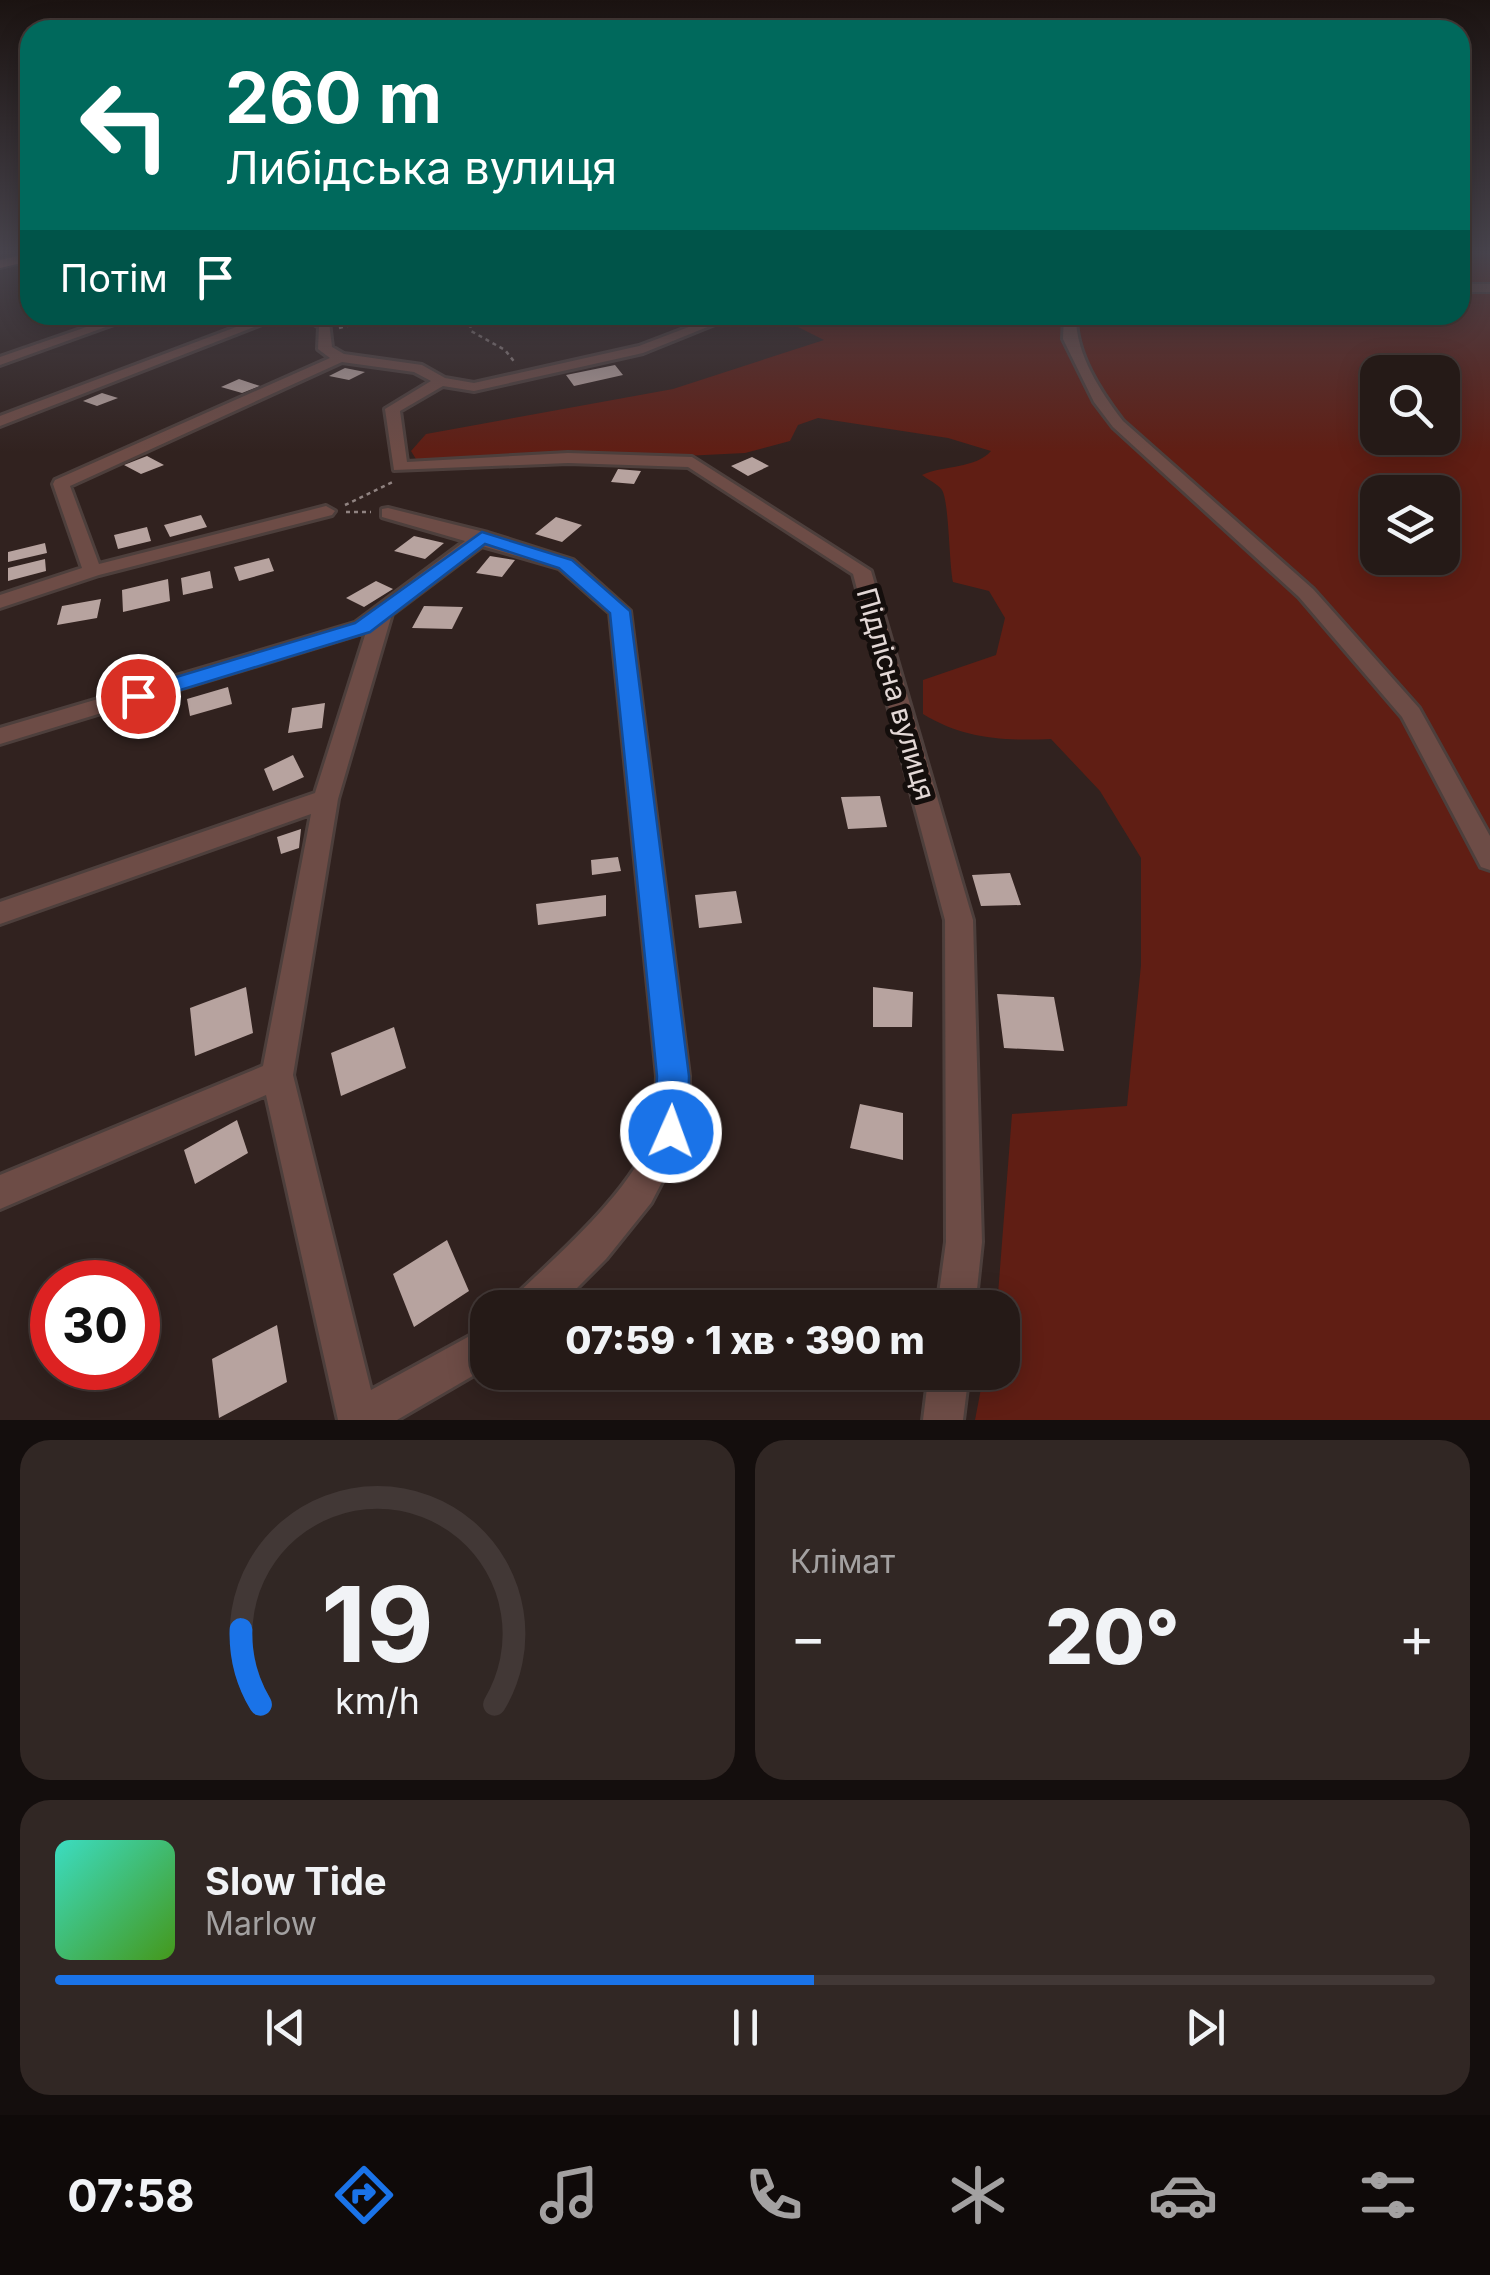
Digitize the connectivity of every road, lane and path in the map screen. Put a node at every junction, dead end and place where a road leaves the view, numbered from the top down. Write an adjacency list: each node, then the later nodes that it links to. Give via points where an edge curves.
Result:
1 (104, 325): 10 (street)
2 (253, 325): 13 (street)
3 (320, 325): 8 (street)
4 (350, 325): 8 (path)
5 (470, 325): 11 (path, via 504,350 518,366)
6 (704, 325): 11 (street, via 643,349)
7 (1070, 325): 23 (street, via 1069,339 1118,424 1306,593 1411,713)
8 (324, 328): 9 (street, via 325,349)
9 (340, 358): 12 (street, via 417,368); 18 (street, via 60,484)
10 (0, 361)
11 (517, 378): 12 (street, via 474,387)
12 (441, 380): 14 (street, via 392,409)
13 (0, 422)
14 (400, 467): 15 (path, via 402,474 390,486); 28 (street, Підлісна вулиця, via 568,458 692,462 862,571 959,920 964,1242)
15 (326, 511): 16 (path); 18 (street)
16 (388, 513): 17 (street)
17 (482, 537): 20 (street); 27 (street, via 566,564 620,611 673,1076 671,1132 639,1190)
18 (92, 571): 19 (street)
19 (0, 602)
20 (382, 614): 21 (street, via 362,628); 22 (street)
21 (0, 736)
22 (326, 800): 24 (street); 25 (street)
23 (1490, 860)
24 (0, 913)
25 (277, 1075): 26 (street); 31 (street)
26 (0, 1192)
27 (548, 1290)
28 (958, 1290)
29 (470, 1355): 31 (street)
30 (947, 1390): 32 (street)
31 (358, 1420)
32 (943, 1420)

